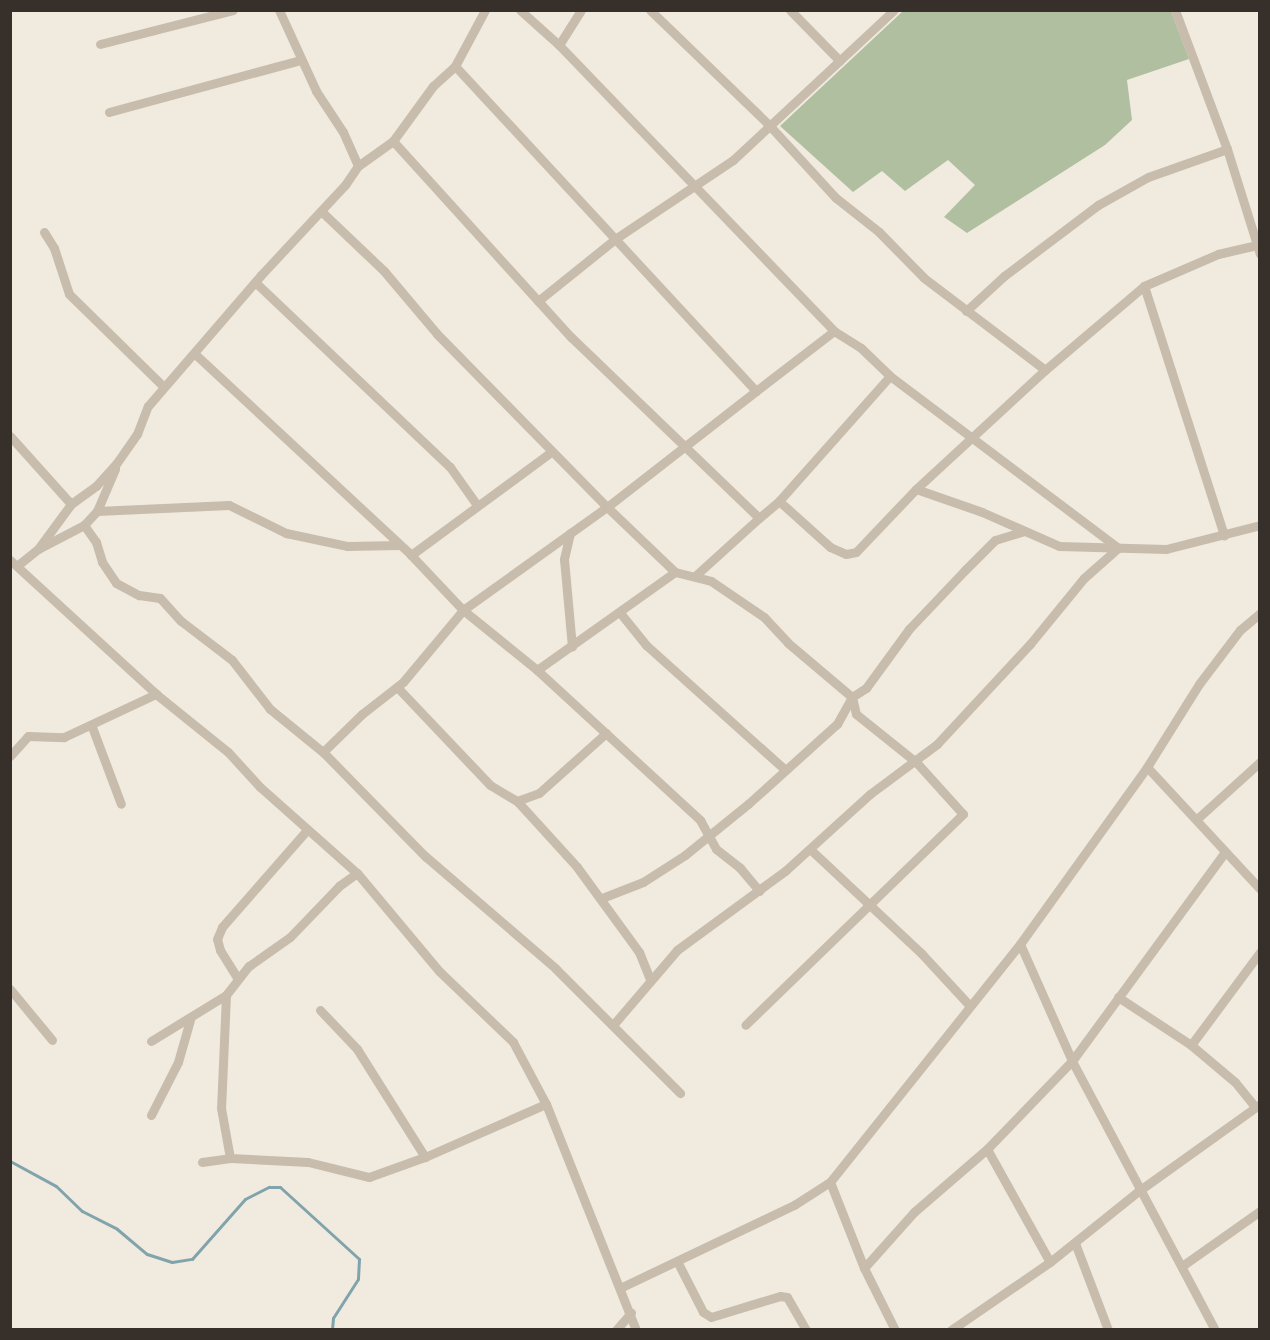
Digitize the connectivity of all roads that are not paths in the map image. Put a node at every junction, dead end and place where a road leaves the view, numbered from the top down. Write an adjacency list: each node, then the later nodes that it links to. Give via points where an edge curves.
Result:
1 (233, 10): 10 (street)
2 (279, 10): 12 (street)
3 (485, 10): 14 (street)
4 (520, 10): 11 (street)
5 (581, 10): 11 (street)
6 (650, 10): 16 (street)
7 (790, 10): 13 (street)
8 (894, 10): 13 (street)
9 (1175, 10): 18 (street)
10 (100, 44)
11 (559, 45): 20 (street)
12 (301, 60): 15 (street); 19 (street)
13 (840, 61): 16 (street)
14 (455, 66): 17 (street, via 433,86); 23 (street)
15 (109, 112)
16 (769, 125): 20 (street, via 733,160); 28 (street, via 836,198)
17 (393, 141): 19 (street); 27 (street)
18 (1227, 149): 24 (street); 28 (street, via 1148,177 1098,205 1004,276)
19 (358, 166): 21 (street)
20 (695, 187): 23 (street); 29 (street)
21 (321, 211): 25 (street); 38 (street, via 384,271 437,334)
22 (44, 232): 33 (street, via 54,248 69,294)
23 (615, 239): 27 (street); 34 (street)
24 (1258, 250): 26 (street, via 1218,254)
25 (255, 282): 30 (street); 43 (street, via 450,467)
26 (1144, 286): 31 (street); 51 (street)
27 (538, 301): 37 (street)
28 (966, 311): 31 (street)
29 (834, 331): 32 (street, via 861,348); 34 (street)
30 (195, 354): 33 (street); 52 (street)
31 (1045, 370): 36 (street)
32 (890, 376): 36 (street); 41 (street)
33 (163, 386): 39 (street)
34 (756, 391): 37 (street)
35 (10, 436): 42 (street)
36 (975, 438): 40 (street); 53 (street)
37 (685, 446): 44 (street); 46 (street)
38 (551, 453): 43 (street); 44 (street)
39 (116, 464): 42 (street, via 96,486); 45 (street)
40 (916, 489): 41 (street, via 856,552 846,554 830,547); 49 (street)
41 (779, 501): 46 (street)
42 (71, 504): 54 (street)
43 (477, 505): 55 (street)
44 (607, 507): 50 (street); 57 (street)
45 (97, 511): 47 (street); 52 (street, via 229,505 286,532 347,546)
46 (759, 518): 58 (street)
47 (84, 525): 54 (street); 69 (street, via 116,583 139,595 160,598 181,621 232,660 270,709)
48 (1260, 525): 51 (street)
49 (1025, 531): 53 (street, via 1059,546); 66 (street, via 995,540 909,629 866,688)
50 (570, 533): 59 (street); 62 (street, via 564,559)
51 (1224, 535): 53 (street, via 1166,549)
52 (400, 545): 55 (street)
53 (1118, 548): 71 (street, via 1084,578 1030,644)
54 (38, 549): 56 (street)
55 (411, 555): 59 (street)
56 (14, 562): 65 (street)
57 (675, 572): 58 (street); 61 (street)
58 (696, 576): 66 (street, via 711,581 764,617 788,643)
59 (463, 610): 63 (street); 64 (street)
60 (1260, 613): 73 (street, via 1240,630 1199,684)
61 (621, 614): 62 (street); 74 (street, via 646,645)
62 (572, 647): 63 (street)
63 (537, 670): 68 (street)
64 (397, 687): 69 (street); 75 (street, via 490,785)
65 (156, 694): 67 (street); 78 (street, via 228,752)
66 (852, 697): 71 (street, via 856,714); 74 (street, via 837,724)
67 (92, 727): 70 (street, via 64,736 28,736); 76 (street)
68 (606, 733): 75 (street, via 539,793); 79 (street, via 700,820)
69 (323, 752): 97 (street, via 425,856 487,906)
70 (10, 756)
71 (916, 762): 80 (street, via 870,794); 86 (street, via 963,814)
72 (1260, 762): 77 (street)
73 (1147, 767): 77 (street); 87 (street)
74 (784, 769): 79 (street)
75 (517, 801): 85 (street)
76 (121, 804)
77 (1198, 818): 81 (street)
78 (307, 830): 82 (street); 89 (street, via 222,927 217,939 219,950)
79 (710, 835): 84 (street, via 717,849); 85 (street, via 643,882)
80 (811, 850): 84 (street); 86 (street)
81 (1225, 852): 83 (street); 93 (street)
82 (357, 873): 89 (street, via 339,886 290,937 249,966); 104 (street, via 440,971 513,1042)
83 (1260, 889)
84 (759, 891): 90 (street, via 677,950)
85 (602, 898): 90 (street, via 639,952)
86 (867, 905): 94 (street, via 921,953); 98 (street)
87 (1020, 944): 94 (street); 102 (street)
88 (1260, 952): 101 (street)
89 (238, 979): 92 (street)
90 (651, 981): 97 (street)
91 (10, 989): 99 (street)
92 (226, 995): 96 (street); 109 (street, via 221,1108)
93 (1118, 997): 101 (street); 102 (street)
94 (970, 1006): 111 (street)
95 (320, 1010): 108 (street, via 357,1049)
96 (190, 1020): 100 (street); 106 (street, via 178,1062)
97 (613, 1025): 103 (street)
98 (745, 1025)
99 (52, 1040)
100 (151, 1041)
101 (1191, 1045): 105 (street)
102 (1072, 1060): 107 (street); 112 (street)
103 (680, 1093)
104 (546, 1104): 108 (street); 119 (street)
105 (1257, 1105): 112 (street)
106 (151, 1115)
107 (987, 1149): 116 (street); 118 (street, via 915,1212)
108 (425, 1157): 109 (street, via 369,1177 308,1162)
109 (230, 1158): 110 (street)
110 (202, 1162)
111 (830, 1182): 115 (street, via 794,1205); 118 (street)
112 (1140, 1190): 114 (street); 117 (street)
113 (1260, 1211): 117 (street)
114 (1075, 1243): 116 (street); 126 (street)
115 (677, 1261): 119 (street); 123 (street, via 703,1312 711,1317 788,1297)
116 (1050, 1262): 125 (street)
117 (1182, 1266): 127 (street)
118 (864, 1269): 124 (street)
119 (622, 1287): 120 (street)
120 (631, 1313): 121 (street); 122 (street)
121 (616, 1329)
122 (636, 1329)
123 (806, 1329)
124 (895, 1329)
125 (951, 1329)
126 (1108, 1329)
127 (1215, 1329)

